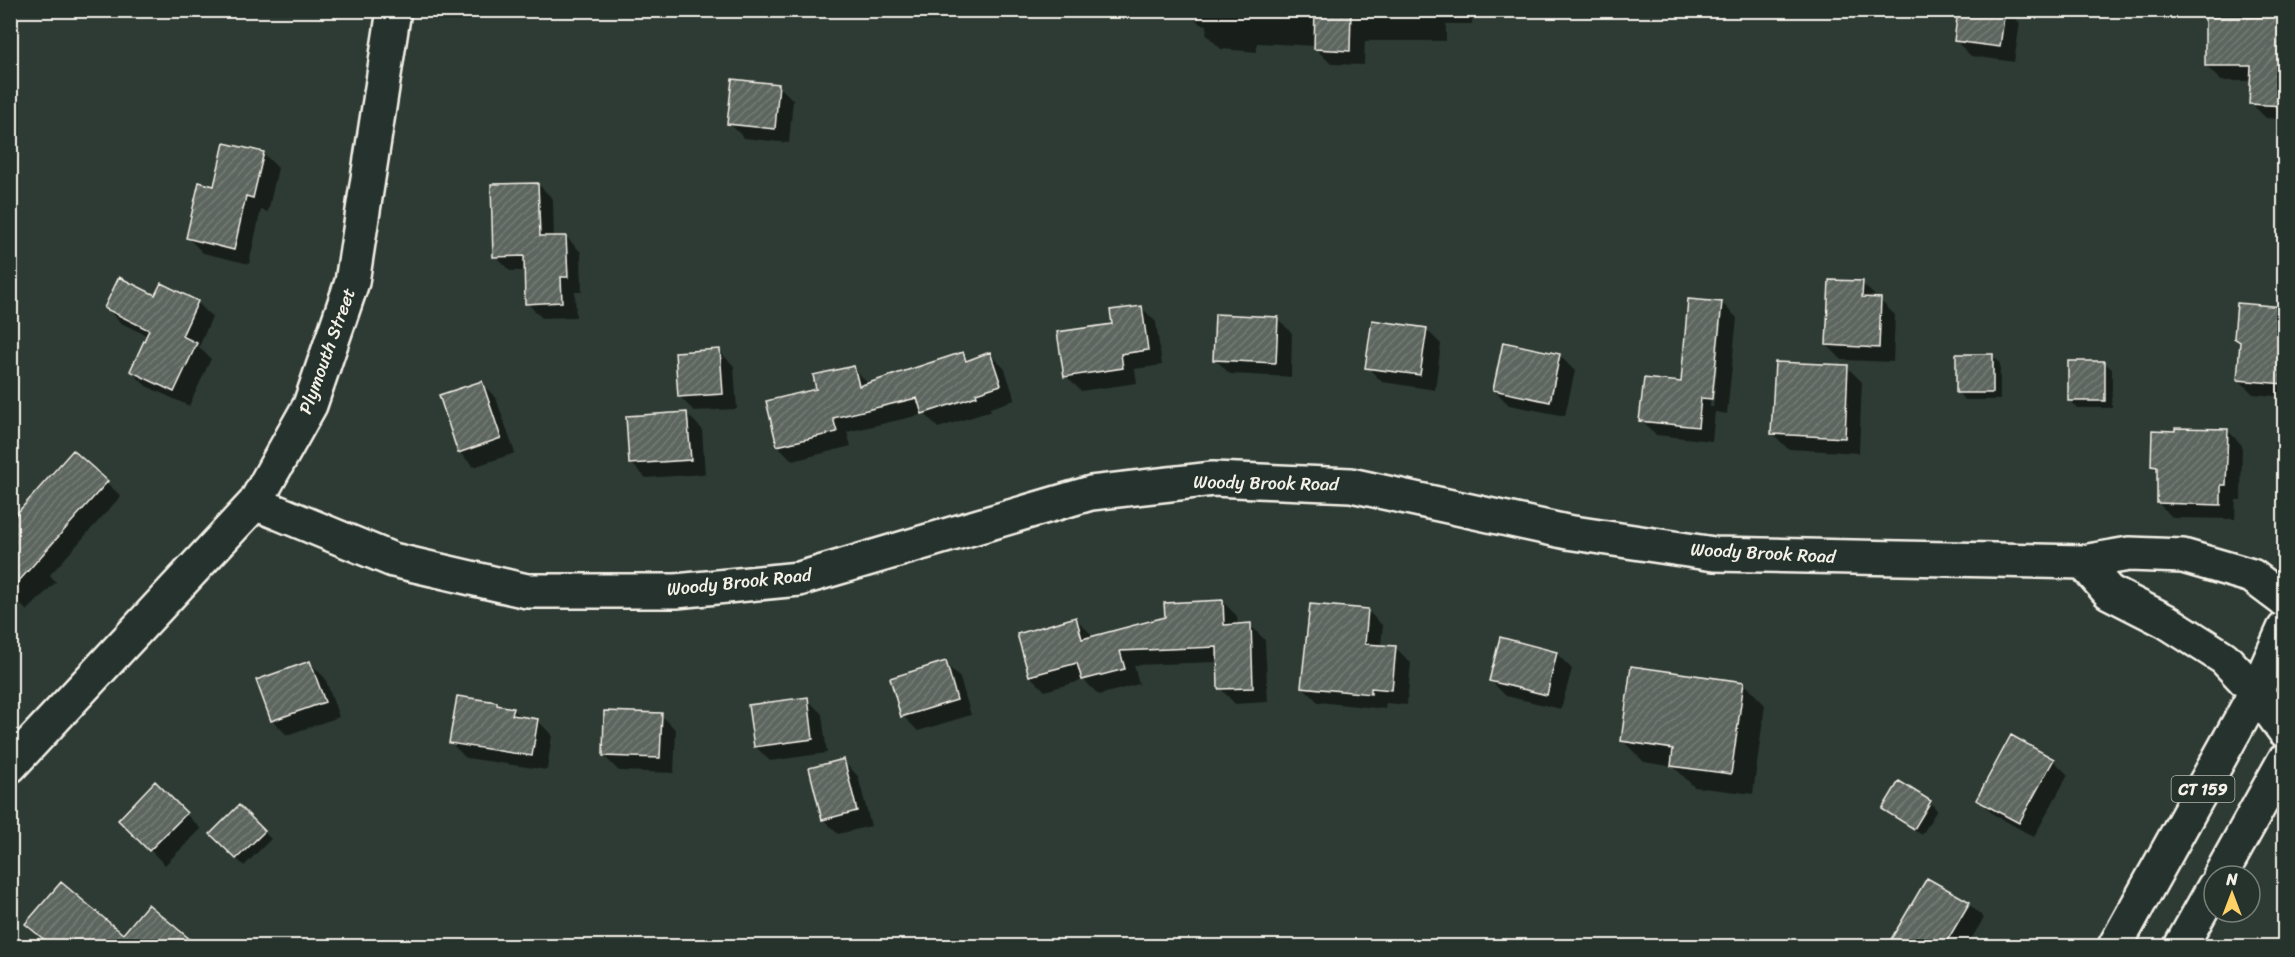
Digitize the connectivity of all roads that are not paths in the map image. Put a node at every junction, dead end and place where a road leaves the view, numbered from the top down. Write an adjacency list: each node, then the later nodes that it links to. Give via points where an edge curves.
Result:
1 (394, 10): 2 (street, Plymouth Street, via 352,282 310,405)
2 (255, 503): 3 (street, Woody Brook Road, via 393,560 527,591 676,591 799,579 1092,493 1213,478 1351,485 1567,532 1714,554); 9 (street, Plymouth Street)
3 (2083, 562): 4 (street, Woody Brook Road, via 2129,554 2183,556 2252,576); 6 (street, via 2109,592 2166,621 2224,658)
4 (2284, 600)
5 (2284, 628): 6 (street, CT 159)
6 (2256, 692): 7 (street); 12 (street, CT 159)
7 (2284, 730)
8 (2284, 761): 10 (street, CT 159)
9 (10, 766)
10 (2227, 864)
11 (2202, 908): 13 (street)
12 (2115, 946)
13 (2181, 946)

